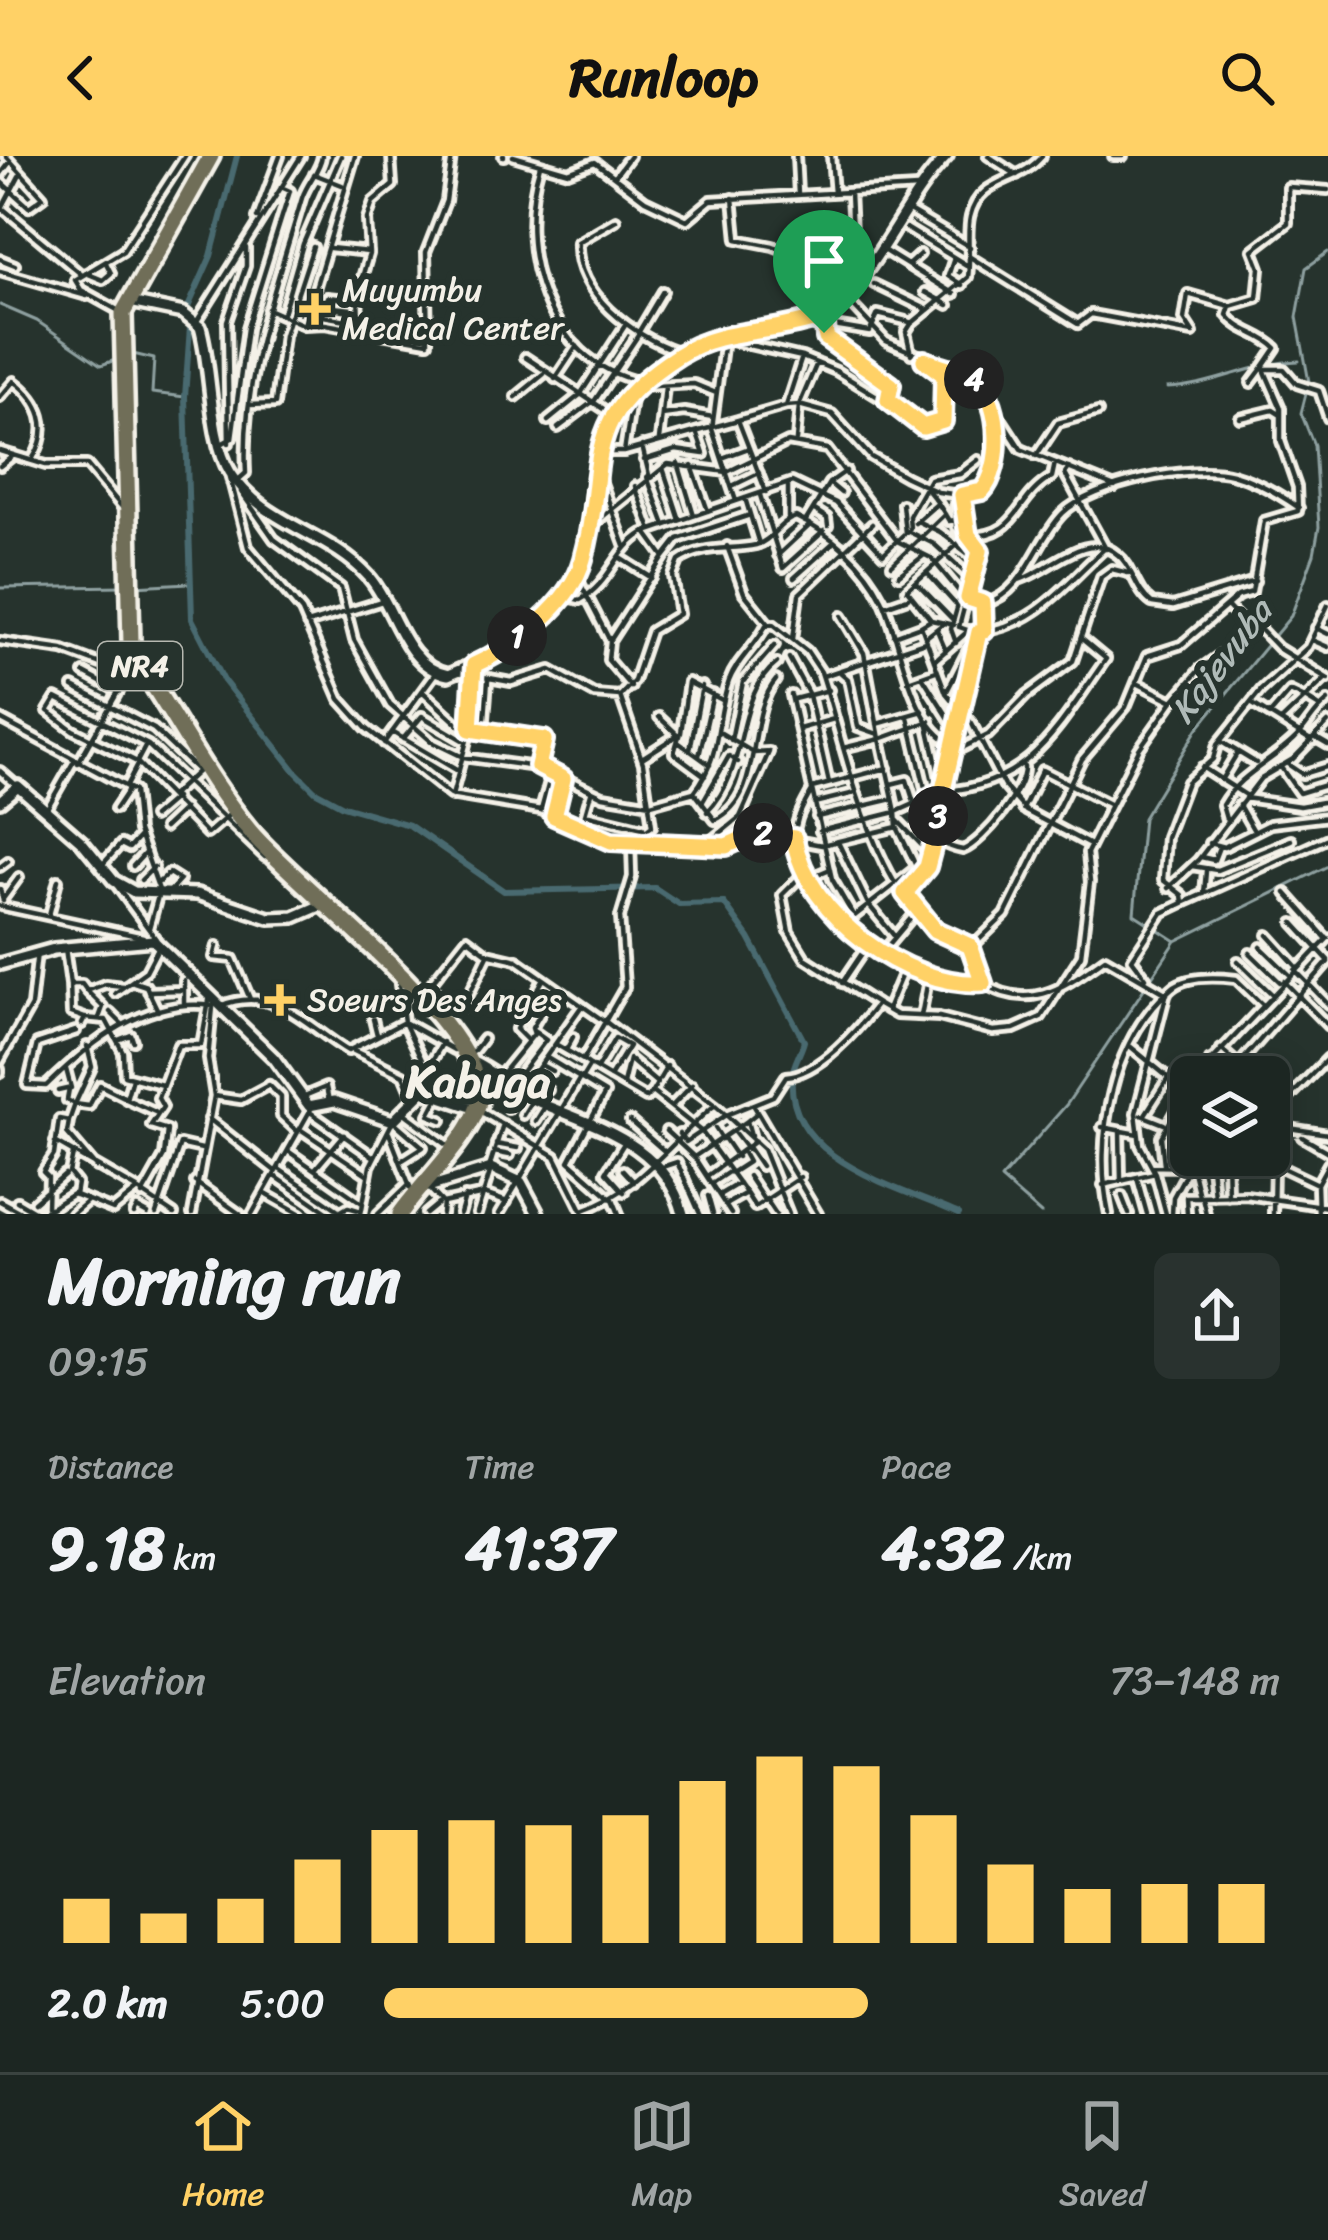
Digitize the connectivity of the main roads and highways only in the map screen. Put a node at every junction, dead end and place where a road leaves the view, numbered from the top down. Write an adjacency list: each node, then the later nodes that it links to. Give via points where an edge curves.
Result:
1 (211, 156): 3 (highway)
2 (947, 156): 3 (main road, via 844,296 811,320 683,352 637,387 599,452 576,576 534,625 473,671 436,672 361,568 260,506 238,483 228,470 197,322 183,313)
3 (125, 308): 5 (highway, NR4, via 138,674 219,788 228,816)
4 (0, 801): 5 (main road, via 16,785 134,892 197,894 283,919)
5 (324, 904): 7 (highway, NR4, via 424,992)
6 (0, 964): 8 (main road, via 146,933 274,1058 311,1110 329,1101 390,1126 423,1091)
7 (459, 1051): 8 (highway, NR4, via 478,1087); 12 (main road, via 533,1099 626,1140 656,1165)
8 (477, 1109): 9 (highway)
9 (417, 1189): 10 (highway); 11 (main road, via 490,1168 521,1182)
10 (400, 1214)
11 (538, 1214)
12 (682, 1214)

